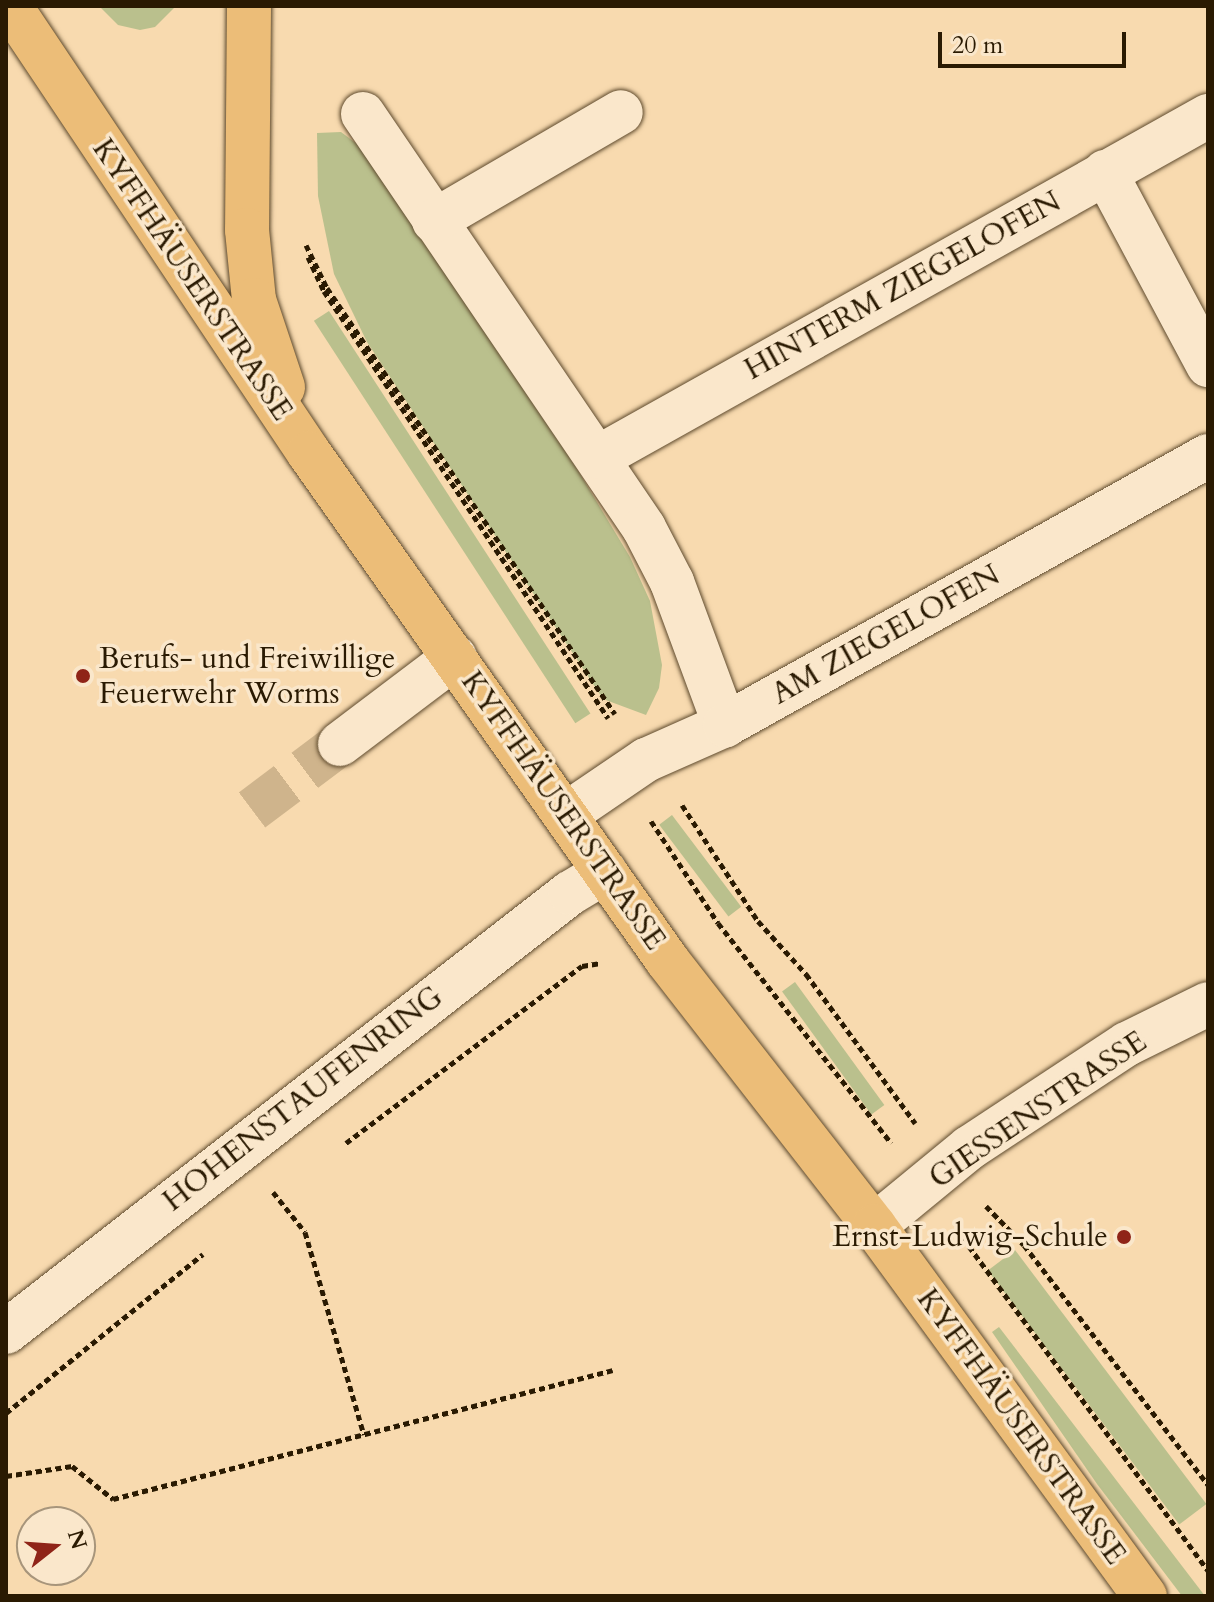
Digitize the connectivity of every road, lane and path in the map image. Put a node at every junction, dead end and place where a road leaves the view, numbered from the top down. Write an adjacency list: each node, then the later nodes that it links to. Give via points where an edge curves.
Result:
1 (10, 6): 10 (main road, KYFFHÄUSERSTRASSE)
2 (249, 6): 10 (main road, via 247,230 254,300)
3 (621, 112): 7 (street)
4 (363, 114): 7 (street)
5 (1208, 116): 6 (street, HINTERM ZIEGELOFEN)
6 (1105, 172): 9 (street); 12 (street, HINTERM ZIEGELOFEN)
7 (434, 221): 12 (street)
8 (299, 233): 16 (path, via 324,291)
9 (1208, 365)
10 (309, 453): 13 (main road, KYFFHÄUSERSTRASSE)
11 (1208, 456): 14 (street, AM ZIEGELOFEN)
12 (599, 457): 14 (street, via 672,582)
13 (455, 657): 15 (street); 17 (main road, KYFFHÄUSERSTRASSE)
14 (725, 725): 16 (street, AM ZIEGELOFEN)
15 (340, 744)
16 (642, 762): 17 (street, AM ZIEGELOFEN); 23 (path, via 675,795 758,921 806,974); 23 (path, via 653,831 718,923)
17 (565, 815): 18 (main road, KYFFHÄUSERSTRASSE)
18 (605, 872): 19 (main road, KYFFHÄUSERSTRASSE); 21 (street, HOHENSTAUFENRING, via 570,893)
19 (667, 960): 22 (path, via 637,978 607,963 582,966); 27 (main road, KYFFHÄUSERSTRASSE)
20 (1208, 1004): 23 (street, GIESSENSTRASSE, via 1127,1044)
21 (238, 1148): 25 (path); 29 (street, HOHENSTAUFENRING)
22 (339, 1148)
23 (935, 1175): 27 (street, GIESSENSTRASSE); 34 (path, via 1024,1245); 35 (path)
24 (288, 1186): 25 (path)
25 (276, 1196): 26 (path); 32 (path, via 305,1232)
26 (263, 1206)
27 (874, 1226): 36 (main road, KYFFHÄUSERSTRASSE)
28 (214, 1245): 31 (path)
29 (6, 1332)
30 (613, 1370): 32 (path)
31 (6, 1413)
32 (364, 1435): 33 (path, via 113,1499 72,1466)
33 (6, 1476)
34 (1208, 1485)
35 (1208, 1570)
36 (1145, 1596)

